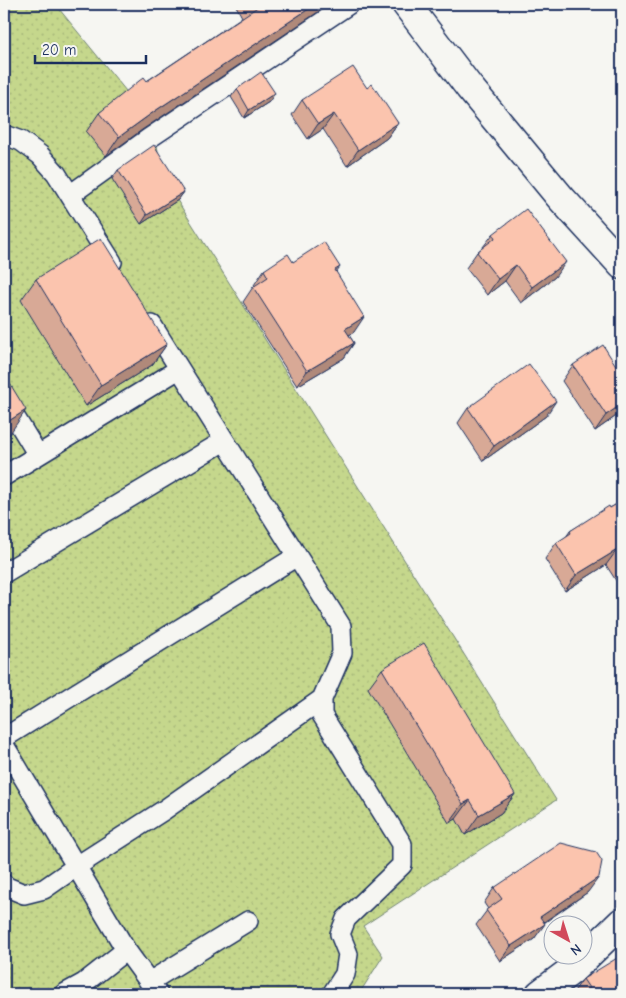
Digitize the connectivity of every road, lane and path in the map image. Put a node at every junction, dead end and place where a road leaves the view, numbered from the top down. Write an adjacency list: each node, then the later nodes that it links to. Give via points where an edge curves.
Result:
1 (349, 4): 4 (lane)
2 (406, 4): 5 (main road, via 469,87 560,197)
3 (4, 135): 4 (lane, via 21,140 40,155)
4 (70, 195): 6 (lane)
5 (622, 265)
6 (122, 278)
7 (143, 311): 8 (lane)
8 (179, 369): 10 (lane); 11 (lane)
9 (4, 399): 11 (lane)
10 (224, 441): 13 (lane); 14 (lane)
11 (38, 455): 12 (lane)
12 (4, 476)
13 (297, 556): 15 (lane, via 341,626 342,653); 16 (lane)
14 (4, 573)
15 (322, 699): 18 (lane, via 164,810); 25 (lane, via 322,715 402,844 402,865 346,919 340,934 348,954 345,974)
16 (4, 738)
17 (4, 745): 18 (lane)
18 (77, 866): 19 (lane, via 37,891 24,894); 22 (lane)
19 (4, 884)
20 (248, 921): 23 (lane)
21 (622, 922): 26 (main road, via 572,970)
22 (126, 950): 23 (lane); 24 (lane, via 84,983)
23 (154, 988)
24 (64, 994)
25 (332, 994)
26 (540, 994)

